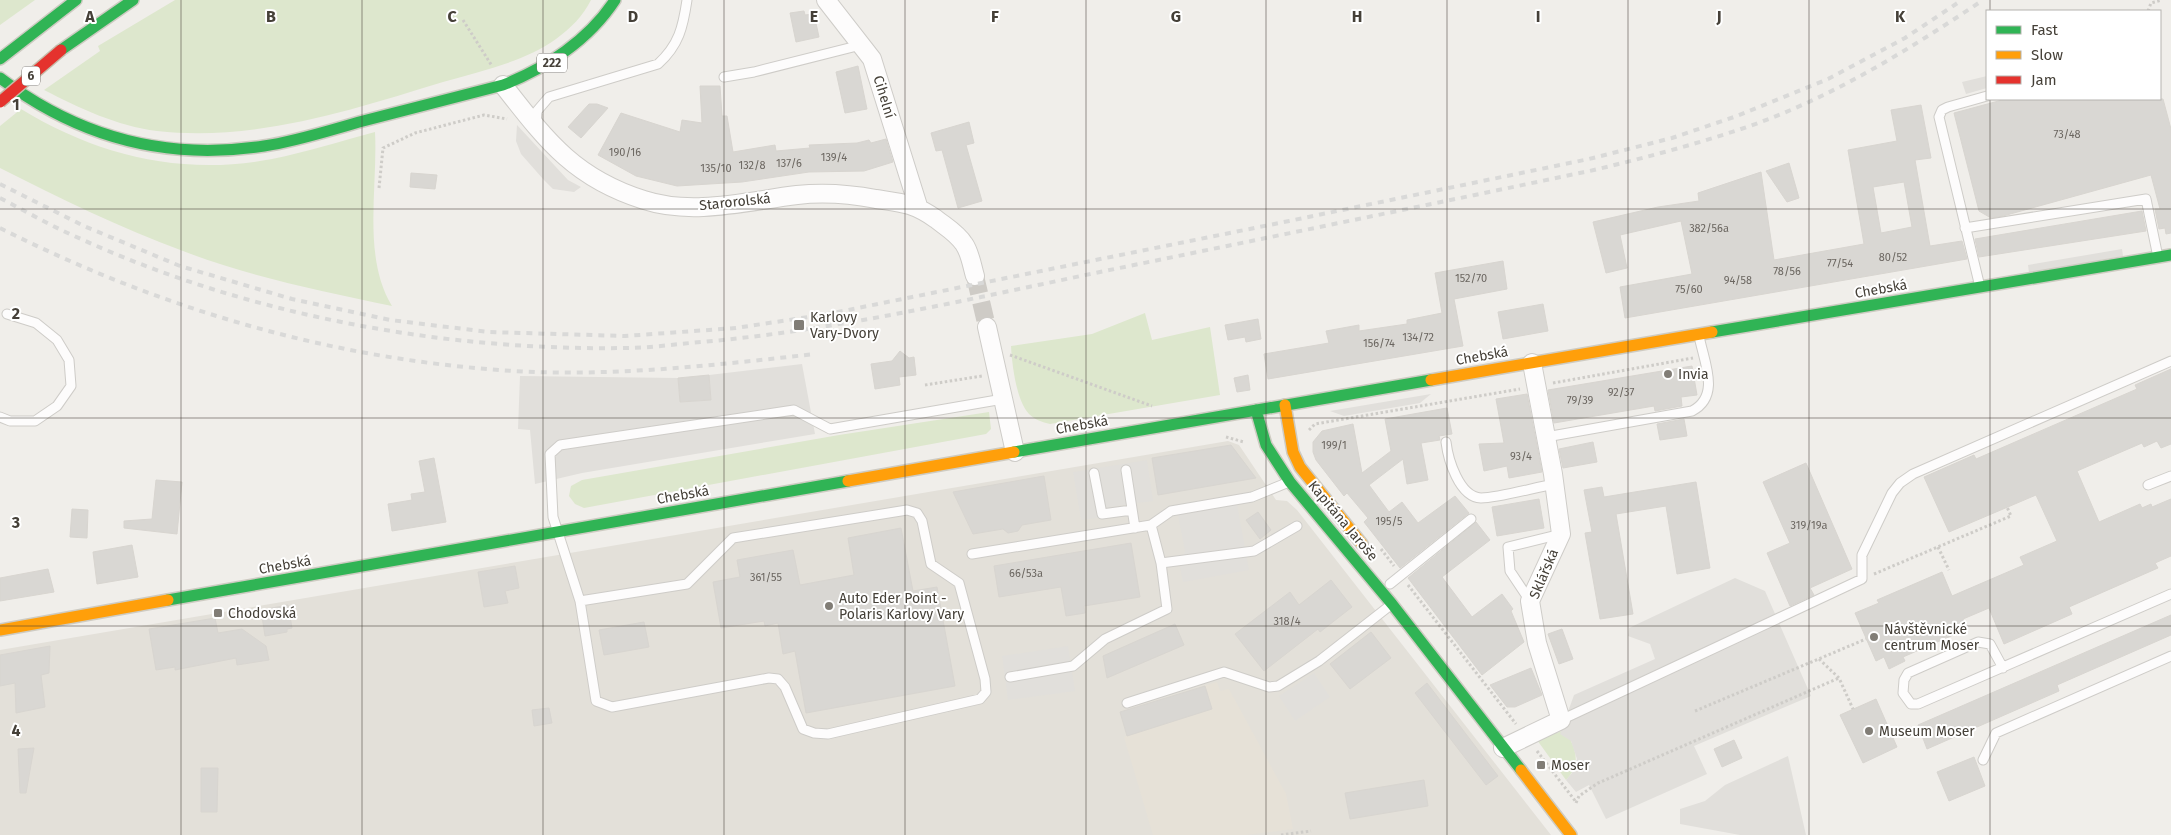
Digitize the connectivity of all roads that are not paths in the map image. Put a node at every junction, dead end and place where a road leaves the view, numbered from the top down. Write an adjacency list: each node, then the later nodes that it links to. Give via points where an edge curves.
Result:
1 (76, 0): 9 (main road, 6)
2 (133, 0): 14 (main road, 6, bridge, via 61,50)
3 (606, 0): 7 (main road)
4 (615, 0): 7 (main road, 222)
5 (687, 0): 15 (lane, via 678,39 671,53 658,64 548,97 537,111)
6 (826, 0): 8 (street, Cihelní)
7 (591, 27): 12 (main road, 222, via 550,65)
8 (861, 45): 10 (lane); 16 (street, Cihelní, via 872,59)
9 (0, 59)
10 (724, 77)
11 (0, 78): 12 (main road, 222, via 30,100 84,128 150,146 199,151 251,148 288,141)
12 (503, 85): 15 (street, Starorolská)
13 (1986, 96): 17 (lane, via 1942,110 1939,117)
14 (0, 102)
15 (534, 125): 16 (street, Starorolská, via 572,164 645,201 688,207 721,206 849,194)
16 (918, 206): 20 (street, Starorolská, via 957,234 966,245)
17 (1965, 228): 19 (lane, via 2146,199); 21 (lane)
18 (2171, 255): 19 (main road, Chebská)
19 (2158, 258): 21 (main road, Chebská)
20 (974, 276)
21 (1980, 287): 24 (main road, Chebská)
22 (7, 314): 30 (lane, via 36,323 57,340 69,360 71,386 57,406 35,421 10,421)
23 (987, 327): 27 (street)
24 (1700, 336): 26 (main road, Chebská); 31 (lane, via 1709,386 1702,406 1692,411)
25 (2171, 361): 61 (lane, via 1913,474 1892,493 1862,555 1862,579)
26 (1532, 363): 28 (main road, Chebská); 31 (street, Sklářská)
27 (1003, 399): 33 (street); 45 (lane, via 830,429 794,410 560,445 550,454 553,517)
28 (1285, 405): 29 (main road, Chebská); 47 (main road, Kapitána Jaroše, via 1293,452 1300,467)
29 (1256, 410): 33 (main road, Chebská); 38 (main road, Kapitána Jaroše, via 1266,446)
30 (0, 417)
31 (1546, 437): 37 (street, Sklářská)
32 (1446, 442): 37 (lane, via 1456,478 1468,492 1480,498)
33 (1015, 452): 45 (main road, Chebská)
34 (1126, 470): 40 (lane)
35 (1094, 473): 40 (lane, via 1102,514)
36 (2171, 476): 39 (lane)
37 (1554, 479): 46 (street, Sklářská)
38 (1290, 482): 42 (lane, via 1252,496 1171,511); 54 (main road, Kapitána Jaroše)
39 (2148, 485)
40 (1132, 510): 44 (lane)
41 (1471, 519): 50 (lane, via 1401,575)
42 (1152, 525): 44 (lane); 49 (lane)
43 (1297, 526): 49 (lane, via 1254,550)
44 (1135, 528): 48 (lane)
45 (560, 533): 52 (lane); 55 (main road, Chebská)
46 (1561, 534): 53 (street, Sklářská); 53 (lane, via 1508,547 1510,571)
47 (1372, 549)
48 (972, 554)
49 (1161, 563): 59 (lane, via 1167,609 1104,639 1074,666)
50 (1387, 580): 56 (main road, Kapitána Jaroše)
51 (2171, 594): 58 (lane)
52 (580, 601): 52 (lane, via 687,584 733,538 917,513 922,521 931,564 958,583 986,692 980,699 828,734 803,729 785,686 778,679 612,707 596,701)
53 (1530, 601): 61 (street, Sklářská, via 1536,643)
54 (1392, 604): 56 (main road, Kapitána Jaroše); 60 (lane, via 1319,661 1278,686 1269,687 1224,672)
55 (0, 630)
56 (1423, 643): 62 (main road, Kapitána Jaroše)
57 (2171, 656): 63 (lane, via 1996,733)
58 (2003, 668): 58 (lane, via 1918,704 1912,704 1903,693 1908,673 1978,642 1990,644)
59 (1010, 677)
60 (1127, 703)
61 (1561, 720): 62 (street)
62 (1503, 748): 64 (main road, Kapitána Jaroše)
63 (1983, 760)
64 (1571, 835)

